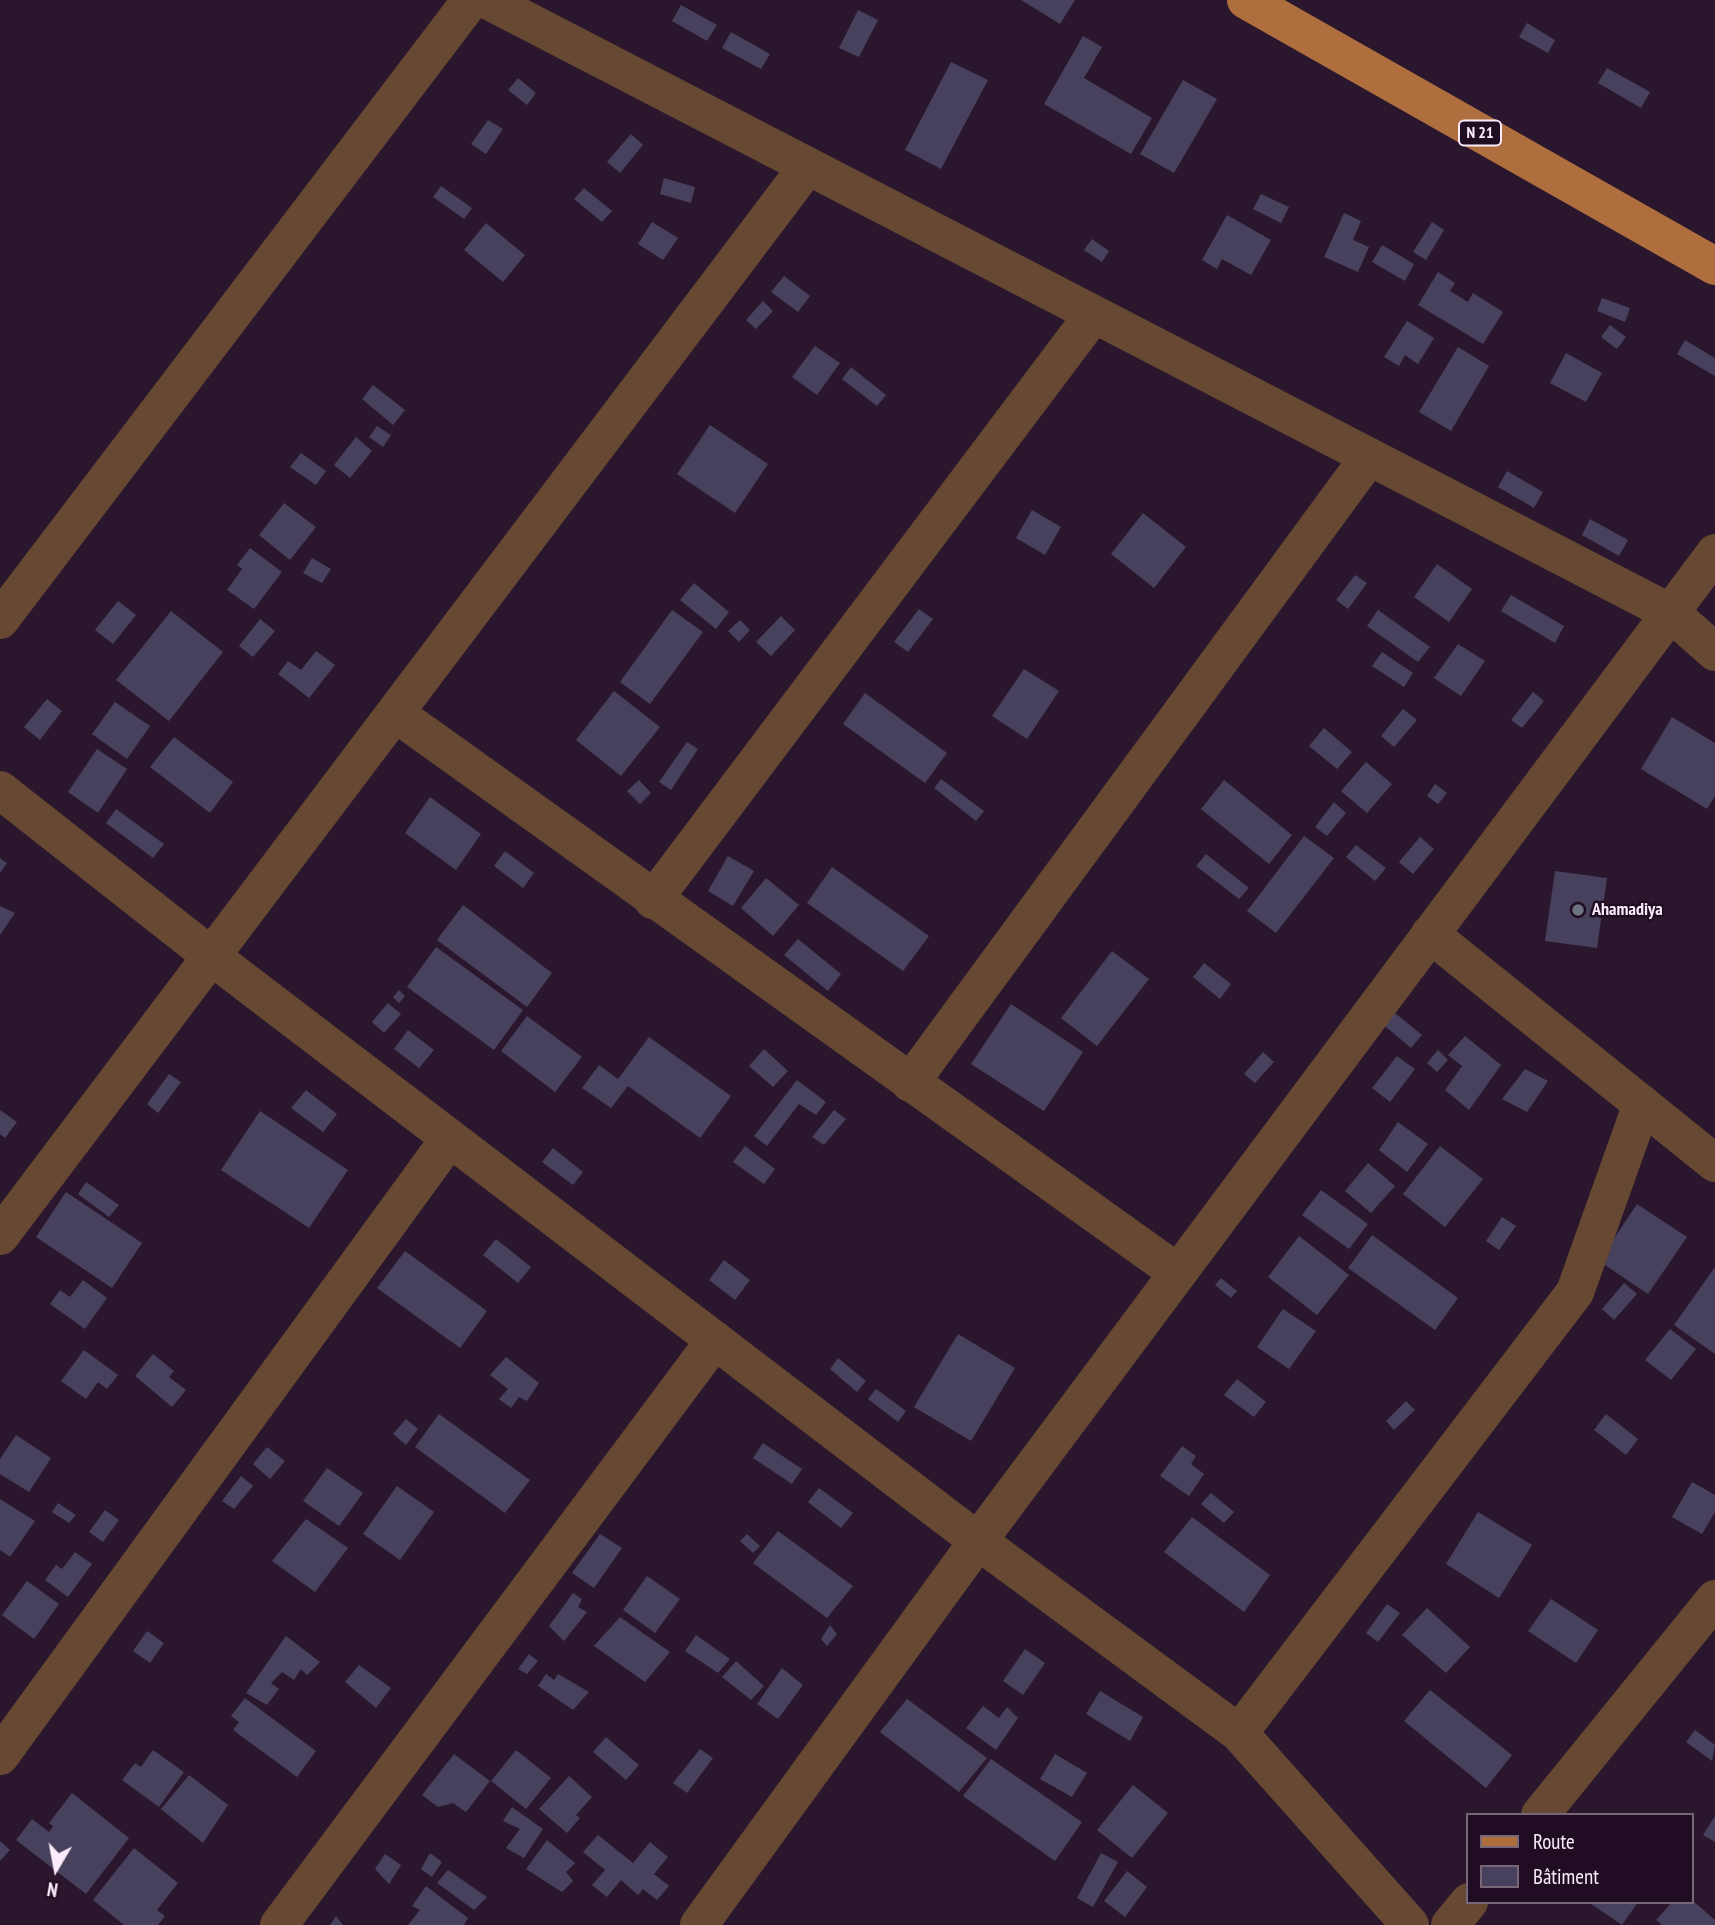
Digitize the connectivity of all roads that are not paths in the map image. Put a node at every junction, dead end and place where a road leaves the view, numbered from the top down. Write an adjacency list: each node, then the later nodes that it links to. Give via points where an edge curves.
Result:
1 (471, 0): 10 (street)
2 (487, 0): 4 (street)
3 (1246, 0): 5 (main road, N 21)
4 (807, 167): 6 (street); 12 (street)
5 (1715, 266)
6 (1093, 315): 7 (street); 14 (street)
7 (1369, 457): 9 (street); 17 (street)
8 (1715, 553): 9 (street)
9 (1671, 613): 11 (street); 15 (street)
10 (0, 621)
11 (1715, 652)
12 (395, 713): 14 (street); 16 (street)
13 (0, 790): 16 (street)
14 (653, 900): 17 (street)
15 (1430, 934): 18 (street); 22 (street)
16 (211, 956): 19 (street); 21 (street)
17 (910, 1083): 22 (street)
18 (1642, 1104): 20 (street); 26 (street, via 1575,1292)
19 (450, 1138): 23 (street); 27 (street)
20 (1715, 1163)
21 (0, 1236)
22 (1178, 1273): 24 (street)
23 (715, 1340): 24 (street); 30 (street)
24 (978, 1541): 26 (street); 31 (street)
25 (1715, 1599): 28 (street)
26 (1239, 1733): 32 (street)
27 (0, 1756)
28 (1542, 1813)
29 (1467, 1904): 33 (street)
30 (279, 1925)
31 (699, 1925)
32 (1410, 1925)
33 (1450, 1925)

